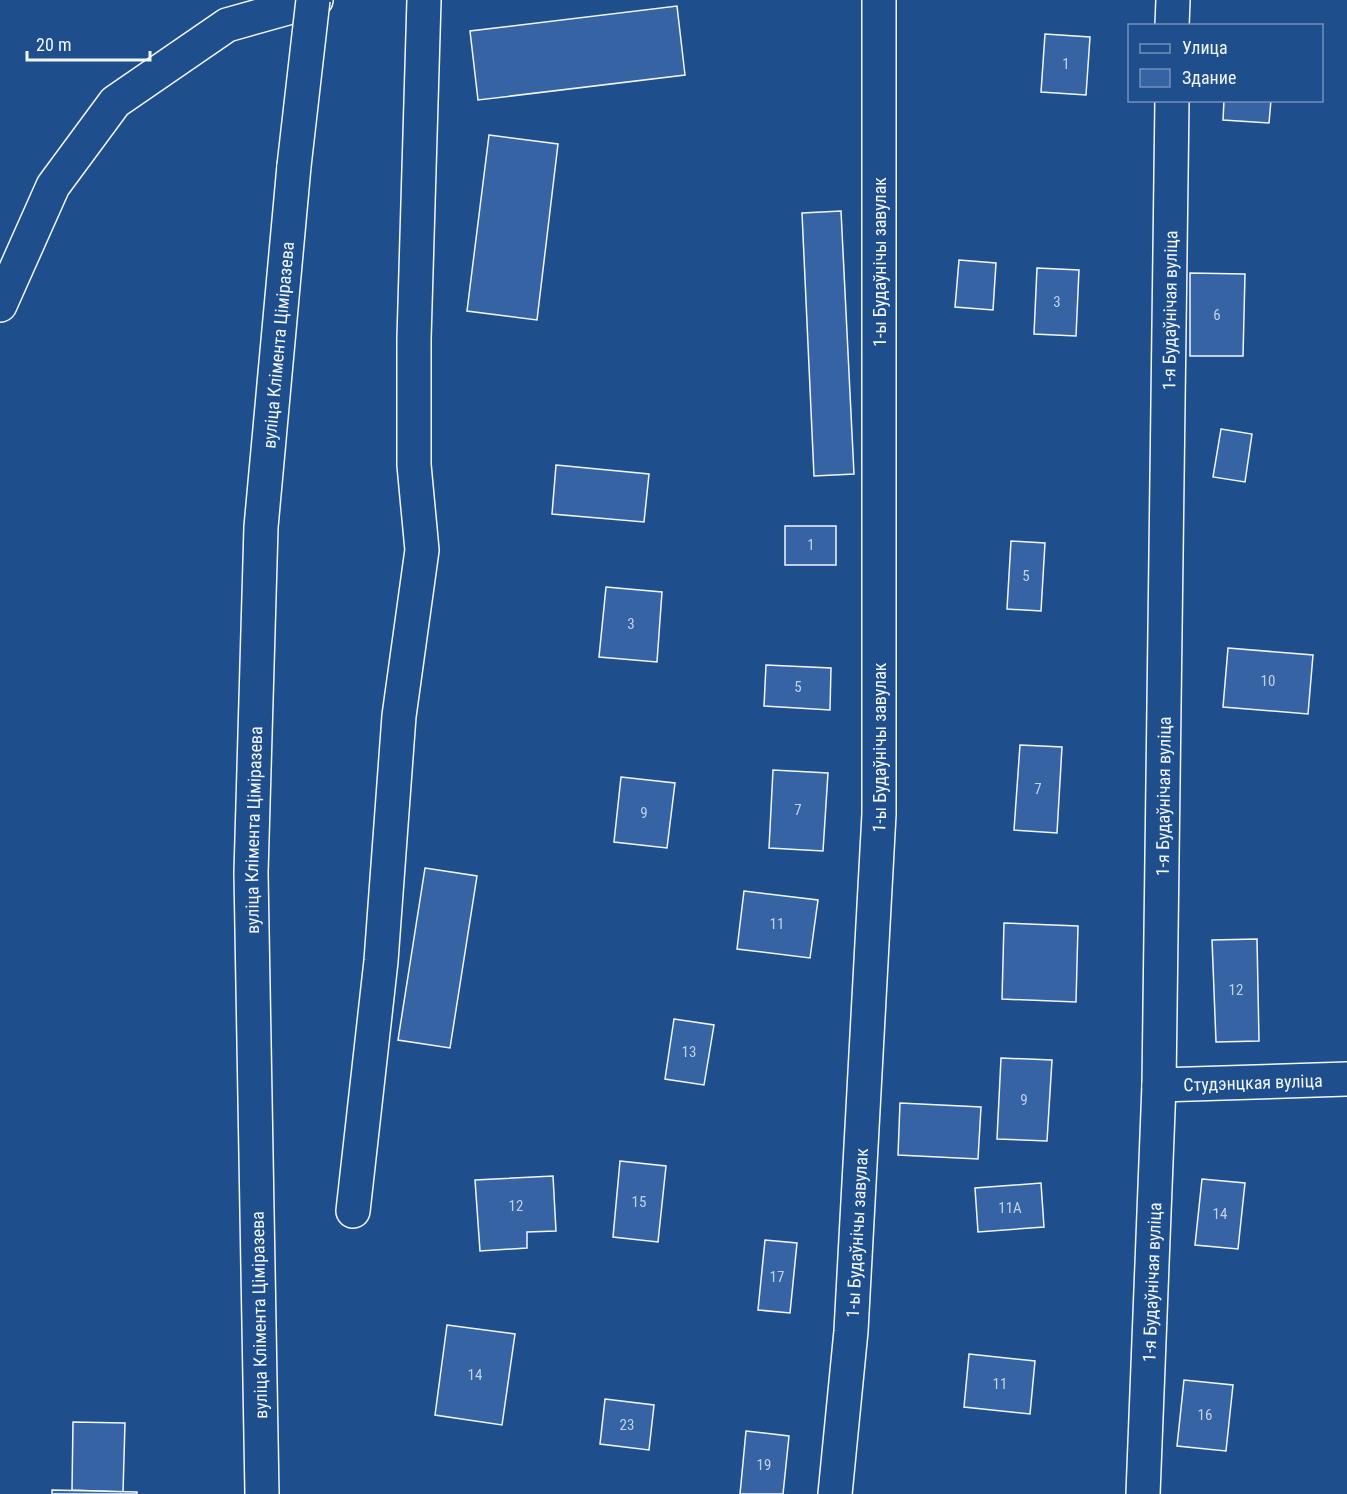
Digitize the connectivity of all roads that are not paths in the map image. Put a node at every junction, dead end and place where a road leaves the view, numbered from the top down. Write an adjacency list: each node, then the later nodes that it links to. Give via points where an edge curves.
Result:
1 (314, 0): 7 (street, via 227,25 115,102 53,186); 11 (street, вуліца Клімента Ціміразева, bridge, via 294,166 261,527 251,873)
2 (424, 0): 10 (street, via 414,339 414,465 422,550 399,716 381,961)
3 (879, 0): 12 (street, 1-ы Будаўнічы завулак, via 879,814 851,1331)
4 (1173, 0): 5 (street)
5 (1173, 24)
6 (1172, 102): 9 (street, 1-я Будаўнічая вуліца)
7 (0, 305)
8 (1347, 1079): 9 (street, Студэнцкая вуліца)
9 (1159, 1085): 13 (street, 1-я Будаўнічая вуліца)
10 (353, 1211)
11 (262, 1494)
12 (835, 1494)
13 (1143, 1494)

